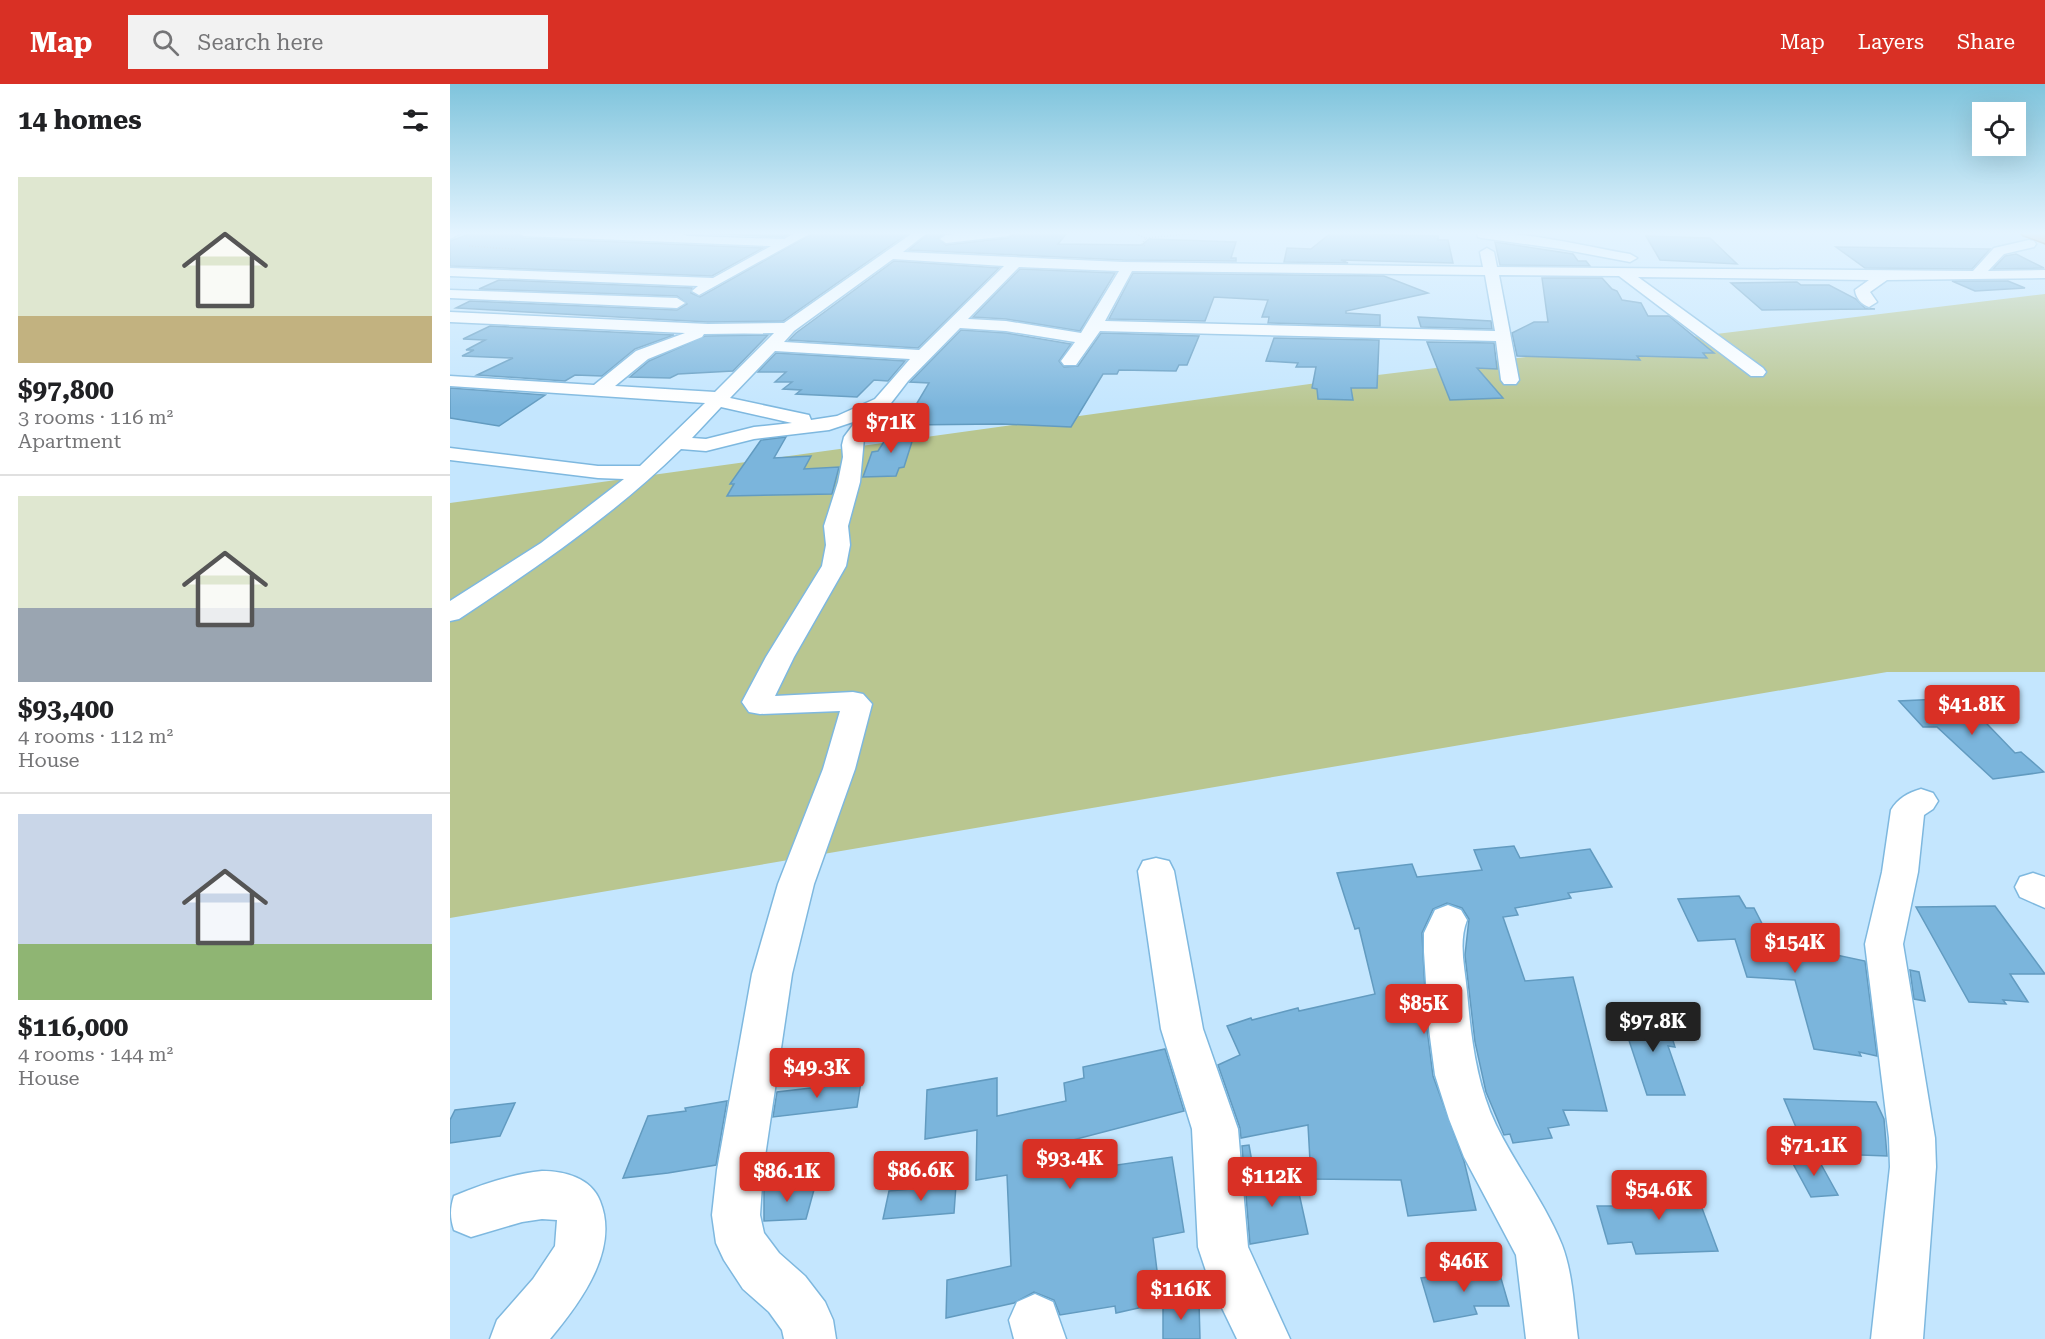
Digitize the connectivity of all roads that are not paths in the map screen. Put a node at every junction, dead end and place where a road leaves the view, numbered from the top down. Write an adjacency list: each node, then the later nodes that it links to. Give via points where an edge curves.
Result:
1 (591, 291): 10 (street)
2 (699, 291): 12 (street)
3 (841, 291): 16 (street)
4 (987, 291): 14 (street)
5 (1114, 291): 18 (street)
6 (1495, 291): 19 (street)
7 (1647, 291): 23 (street)
8 (1863, 291): 11 (street)
9 (450, 294): 10 (street)
10 (575, 298): 12 (street)
11 (1869, 302)
12 (677, 303): 15 (street)
13 (450, 317): 15 (street)
14 (955, 323): 18 (street); 21 (street)
15 (642, 327): 17 (street)
16 (788, 328): 17 (street); 20 (street)
17 (708, 329): 26 (street, via 642,354)
18 (1090, 332): 19 (street); 22 (street)
19 (1504, 336): 24 (street)
20 (770, 346): 21 (street); 27 (street)
21 (923, 355): 28 (street, via 885,400)
22 (1070, 361)
23 (1757, 372)
24 (1510, 380)
25 (450, 381): 26 (street)
26 (599, 390): 27 (street)
27 (718, 400): 28 (street); 29 (street)
28 (842, 430): 29 (street, via 754,433 706,445); 38 (street, via 852,445 853,457 836,526 834,566 757,702 771,705 841,700 857,704 839,769 796,884 774,963 736,1215 741,1243 761,1271 787,1294 807,1320)
29 (676, 443): 31 (street)
30 (450, 454): 31 (street, via 598,472)
31 (645, 472): 32 (street, via 550,548)
32 (450, 613)
33 (1921, 801): 41 (street, via 1908,810 1900,872 1884,944 1913,1167)
34 (1156, 871): 39 (street, via 1182,1029 1215,1129 1223,1247 1231,1273)
35 (1448, 920): 40 (street, via 1443,952 1457,1074 1463,1098 1494,1167 1537,1245)
36 (471, 1213): 37 (street, via 552,1195 568,1198 580,1208 584,1225 576,1258 556,1291)
37 (516, 1339)
38 (810, 1339)
39 (1264, 1339)
40 (1552, 1339)
41 (1897, 1339)

